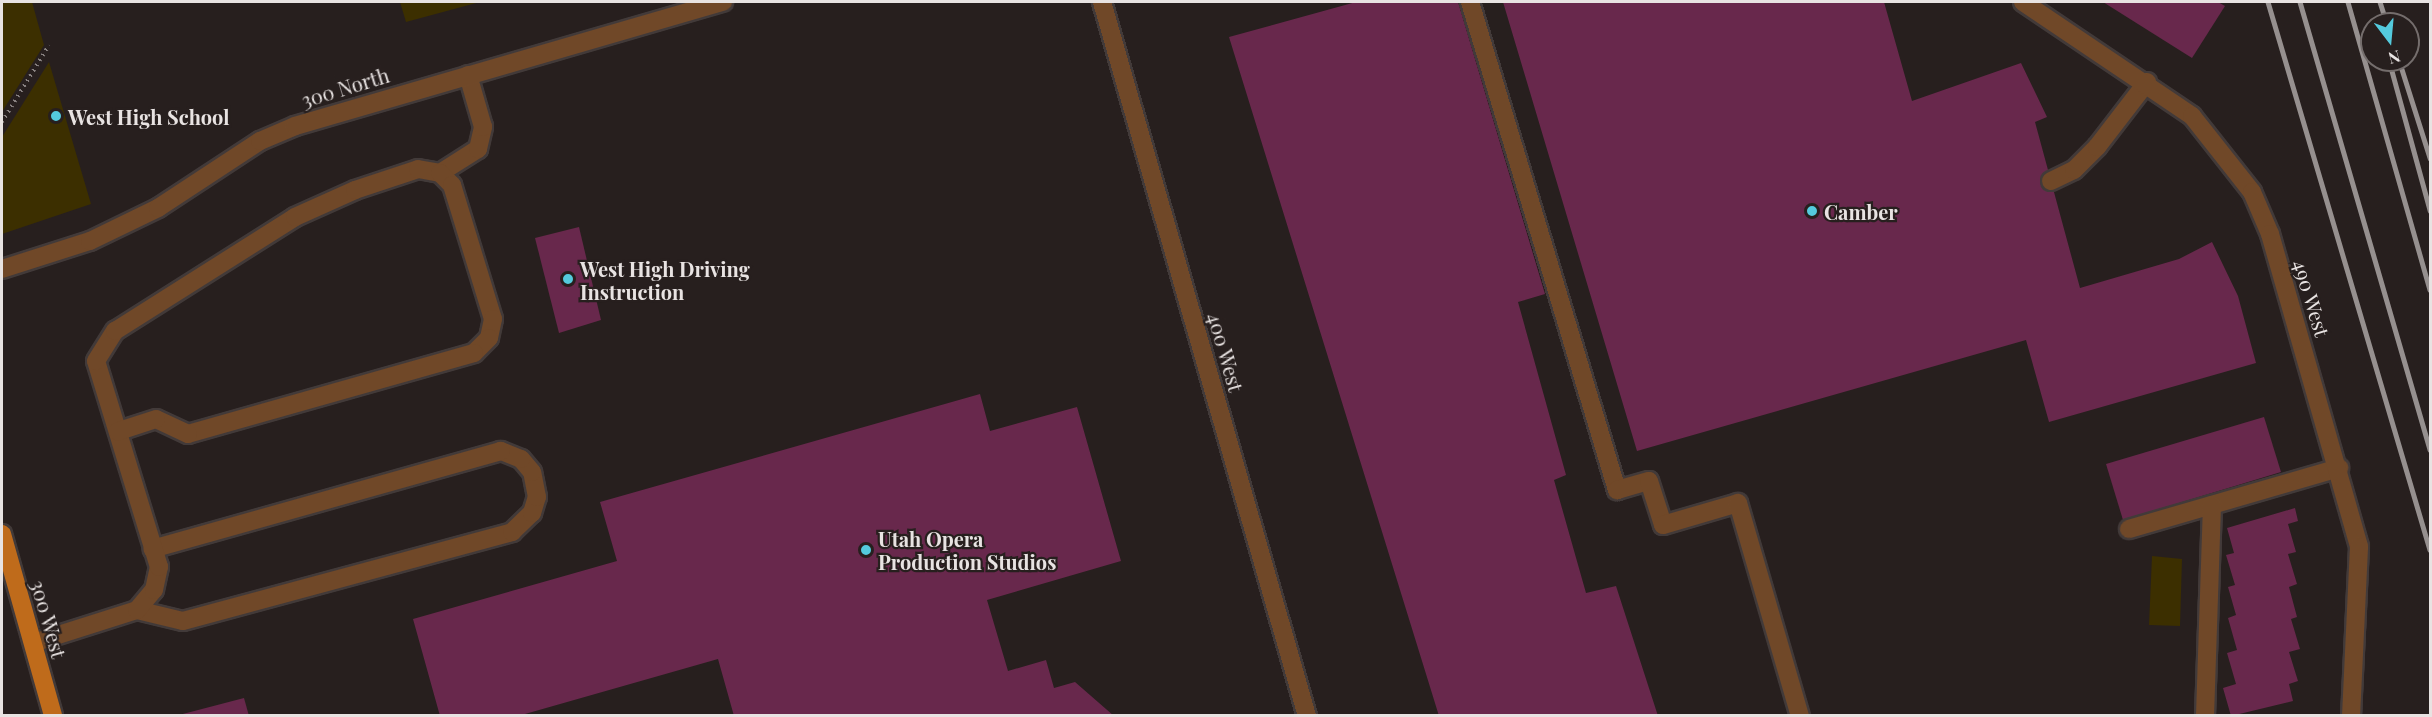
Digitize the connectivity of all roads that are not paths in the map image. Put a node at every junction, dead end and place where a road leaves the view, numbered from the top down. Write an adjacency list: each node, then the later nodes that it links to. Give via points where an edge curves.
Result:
1 (723, 2): 5 (street, 300 North)
2 (1102, 2): 19 (street, 400 West)
3 (1470, 2): 20 (street, via 1617,490 1648,481 1663,525 1738,503)
4 (2023, 2): 6 (street, 490 West)
5 (468, 75): 7 (street, via 483,128 478,149); 9 (street, 300 North, via 286,130 220,165 158,208 90,241)
6 (2147, 82): 8 (street, via 2097,147 2074,170); 11 (street, 490 West, via 2192,116 2252,192 2270,234)
7 (440, 173): 10 (street, via 418,170 295,217 115,331 96,361); 10 (street, via 452,185 493,319 489,338 474,353 188,434 156,419)
8 (2051, 181)
9 (2, 269)
10 (118, 431): 15 (street)
11 (2339, 468): 12 (street); 22 (street, 490 West, via 2359,547)
12 (2212, 505): 13 (street); 21 (street)
13 (2129, 530)
14 (2, 534): 17 (main road, 300 West)
15 (153, 549): 16 (street, via 159,567 154,590); 16 (street, via 501,451 521,459 532,472 537,497 531,513 512,532 183,621)
16 (137, 610): 17 (street)
17 (33, 643): 18 (main road, 300 West)
18 (53, 716)
19 (1307, 716)
20 (1800, 716)
21 (2205, 716)
22 (2351, 716)

